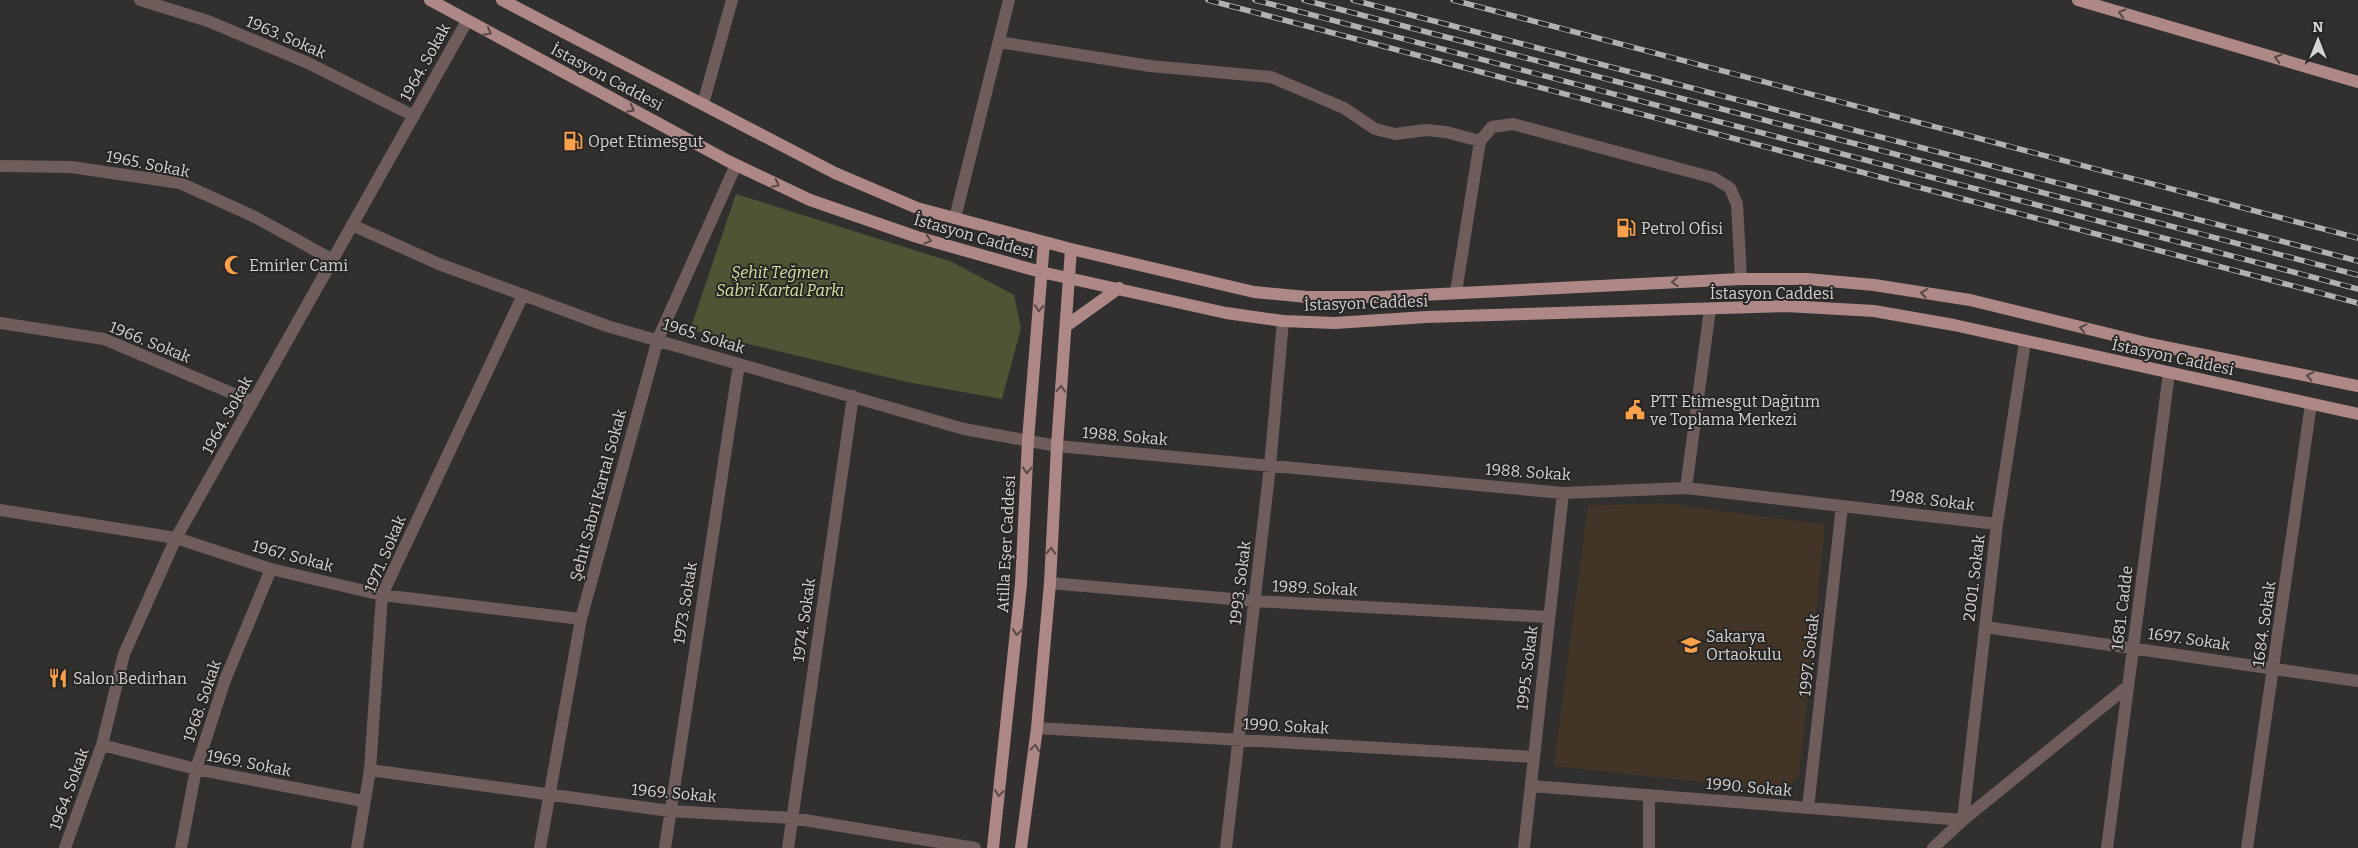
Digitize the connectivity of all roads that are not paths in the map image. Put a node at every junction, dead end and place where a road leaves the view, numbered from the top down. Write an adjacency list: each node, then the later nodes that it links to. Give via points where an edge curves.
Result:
1 (140, 0): 11 (street, 1963. Sokak, via 208,21 308,63)
2 (430, 0): 7 (main road, İstasyon Caddesi)
3 (502, 0): 10 (main road, İstasyon Caddesi)
4 (732, 0): 10 (street)
5 (1009, 0): 8 (street)
6 (2078, 0): 9 (main road, one-way to 6)
7 (468, 21): 11 (street, 1964. Sokak); 13 (main road, İstasyon Caddesi, one-way to 13)
8 (999, 42): 12 (street, via 1150,66 1271,77 1344,108 1375,128 1395,134 1426,130 1446,132); 15 (street)
9 (2358, 82)
10 (703, 104): 15 (main road, İstasyon Caddesi, via 835,173 917,208)
11 (414, 116): 16 (street, 1964. Sokak)
12 (1480, 141): 22 (street, via 1492,127 1513,124 1714,178 1730,188 1737,204); 24 (street)
13 (736, 164): 20 (main road, İstasyon Caddesi, one-way to 20, via 810,200 917,238); 30 (street, Şehit Sabri Kartal Sokak)
14 (0, 166): 19 (street, 1965. Sokak, via 71,167 180,184 255,217)
15 (955, 218): 17 (main road, İstasyon Caddesi)
16 (352, 226): 19 (street, 1964. Sokak); 25 (street, 1965. Sokak, via 439,264)
17 (1044, 242): 18 (main road, İstasyon Caddesi); 20 (main road, Atilla Eşer Caddesi)
18 (1071, 249): 21 (main road); 24 (main road, İstasyon Caddesi, via 1254,292 1307,297 1381,297)
19 (333, 260): 36 (street, 1964. Sokak)
20 (1041, 272): 21 (main road, İstasyon Caddesi); 39 (main road, Atilla Eşer Caddesi, one-way to 39)
21 (1069, 278): 23 (main road, İstasyon Caddesi); 29 (main road)
22 (1741, 279): 24 (main road, İstasyon Caddesi, one-way to 24); 34 (main road, İstasyon Caddesi, one-way to 22, via 2150,344 1970,300 1874,285 1807,279)
23 (1119, 288): 27 (main road, İstasyon Caddesi, via 1226,313); 29 (main road)
24 (1456, 292)
25 (523, 295): 30 (street, 1965. Sokak, via 607,326); 50 (street, 1971. Sokak)
26 (1710, 309): 27 (main road, İstasyon Caddesi, via 1426,317 1335,323); 31 (main road, İstasyon Caddesi, via 1786,306 1874,311); 42 (street)
27 (1283, 322): 41 (street, 1993. Sokak)
28 (0, 323): 36 (street, 1966. Sokak, via 104,339)
29 (1066, 326): 40 (main road, one-way to 29)
30 (658, 339): 32 (street, 1965. Sokak); 53 (street, Şehit Sabri Kartal Sokak)
31 (2025, 342): 33 (main road, İstasyon Caddesi); 46 (street, 2001. Sokak)
32 (739, 364): 35 (street, 1965. Sokak); 70 (street, 1973. Sokak)
33 (2169, 373): 37 (main road, İstasyon Caddesi); 55 (street, 1681. Cadde)
34 (2358, 386)
35 (853, 396): 39 (street, 1965. Sokak, via 964,429); 71 (street, 1974. Sokak)
36 (253, 402): 47 (street, 1964. Sokak)
37 (2311, 404): 38 (main road, İstasyon Caddesi); 56 (street, 1684. Sokak)
38 (2358, 414)
39 (1028, 440): 40 (street, 1965. Sokak); 80 (main road, Atilla Eşer Caddesi, one-way to 80, via 1019,603)
40 (1057, 446): 41 (street, 1988. Sokak); 49 (main road, one-way to 40)
41 (1270, 466): 43 (street, 1988. Sokak); 51 (street, 1993. Sokak)
42 (1686, 488): 43 (street, 1988. Sokak); 44 (street, 1988. Sokak)
43 (1563, 492): 52 (street, 1995. Sokak)
44 (1842, 506): 46 (street, 1988. Sokak); 69 (street, 1997. Sokak)
45 (0, 510): 47 (street, 1967. Sokak)
46 (1997, 524): 54 (street, 2001. Sokak)
47 (176, 538): 48 (street, 1967. Sokak); 61 (street, 1964. Sokak, via 124,654)
48 (271, 569): 50 (street, 1967. Sokak); 63 (street, 1968. Sokak, via 225,680)
49 (1050, 583): 51 (street, 1989. Sokak); 59 (main road)
50 (382, 595): 53 (street, 1967. Sokak); 64 (street, 1971. Sokak)
51 (1254, 601): 52 (street, 1989. Sokak); 60 (street, 1993. Sokak)
52 (1550, 617): 62 (street, 1995. Sokak)
53 (581, 619): 67 (street, Şehit Sabri Kartal Sokak)
54 (1985, 627): 55 (street, 1697. Sokak); 72 (street, 2001. Sokak)
55 (2133, 648): 56 (street, 1697. Sokak); 58 (street, 1681. Cadde)
56 (2274, 668): 57 (street, 1697. Sokak); 87 (street, 1684. Sokak)
57 (2358, 681)
58 (2128, 686): 72 (street); 86 (street, 1681. Cadde)
59 (1037, 728): 60 (street, 1990. Sokak); 81 (main road, one-way to 59)
60 (1239, 740): 62 (street, 1990. Sokak); 82 (street, 1993. Sokak)
61 (102, 745): 63 (street, 1969. Sokak); 73 (street, 1964. Sokak)
62 (1534, 757): 65 (street, 1995. Sokak)
63 (196, 769): 68 (street, 1969. Sokak); 74 (street, 1968. Sokak)
64 (370, 770): 67 (street, 1969. Sokak); 68 (street, 1971. Sokak)
65 (1531, 786): 66 (street, 1990. Sokak); 83 (street, 1995. Sokak)
66 (1650, 795): 69 (street, 1990. Sokak); 84 (street)
67 (548, 796): 70 (street, 1969. Sokak); 76 (street, Şehit Sabri Kartal Sokak)
68 (363, 801): 75 (street, 1971. Sokak)
69 (1808, 808): 72 (street, 1990. Sokak)
70 (670, 811): 71 (street, 1969. Sokak); 77 (street, 1973. Sokak)
71 (792, 818): 78 (street, 1974. Sokak); 79 (street, 1969. Sokak)
72 (1963, 820): 85 (street)
73 (65, 848)
74 (181, 848)
75 (356, 848)
76 (540, 848)
77 (665, 848)
78 (788, 848)
79 (975, 848)
80 (992, 848)
81 (1021, 848)
82 (1226, 848)
83 (1524, 848)
84 (1649, 848)
85 (1933, 848)
86 (2107, 848)
87 (2247, 848)

